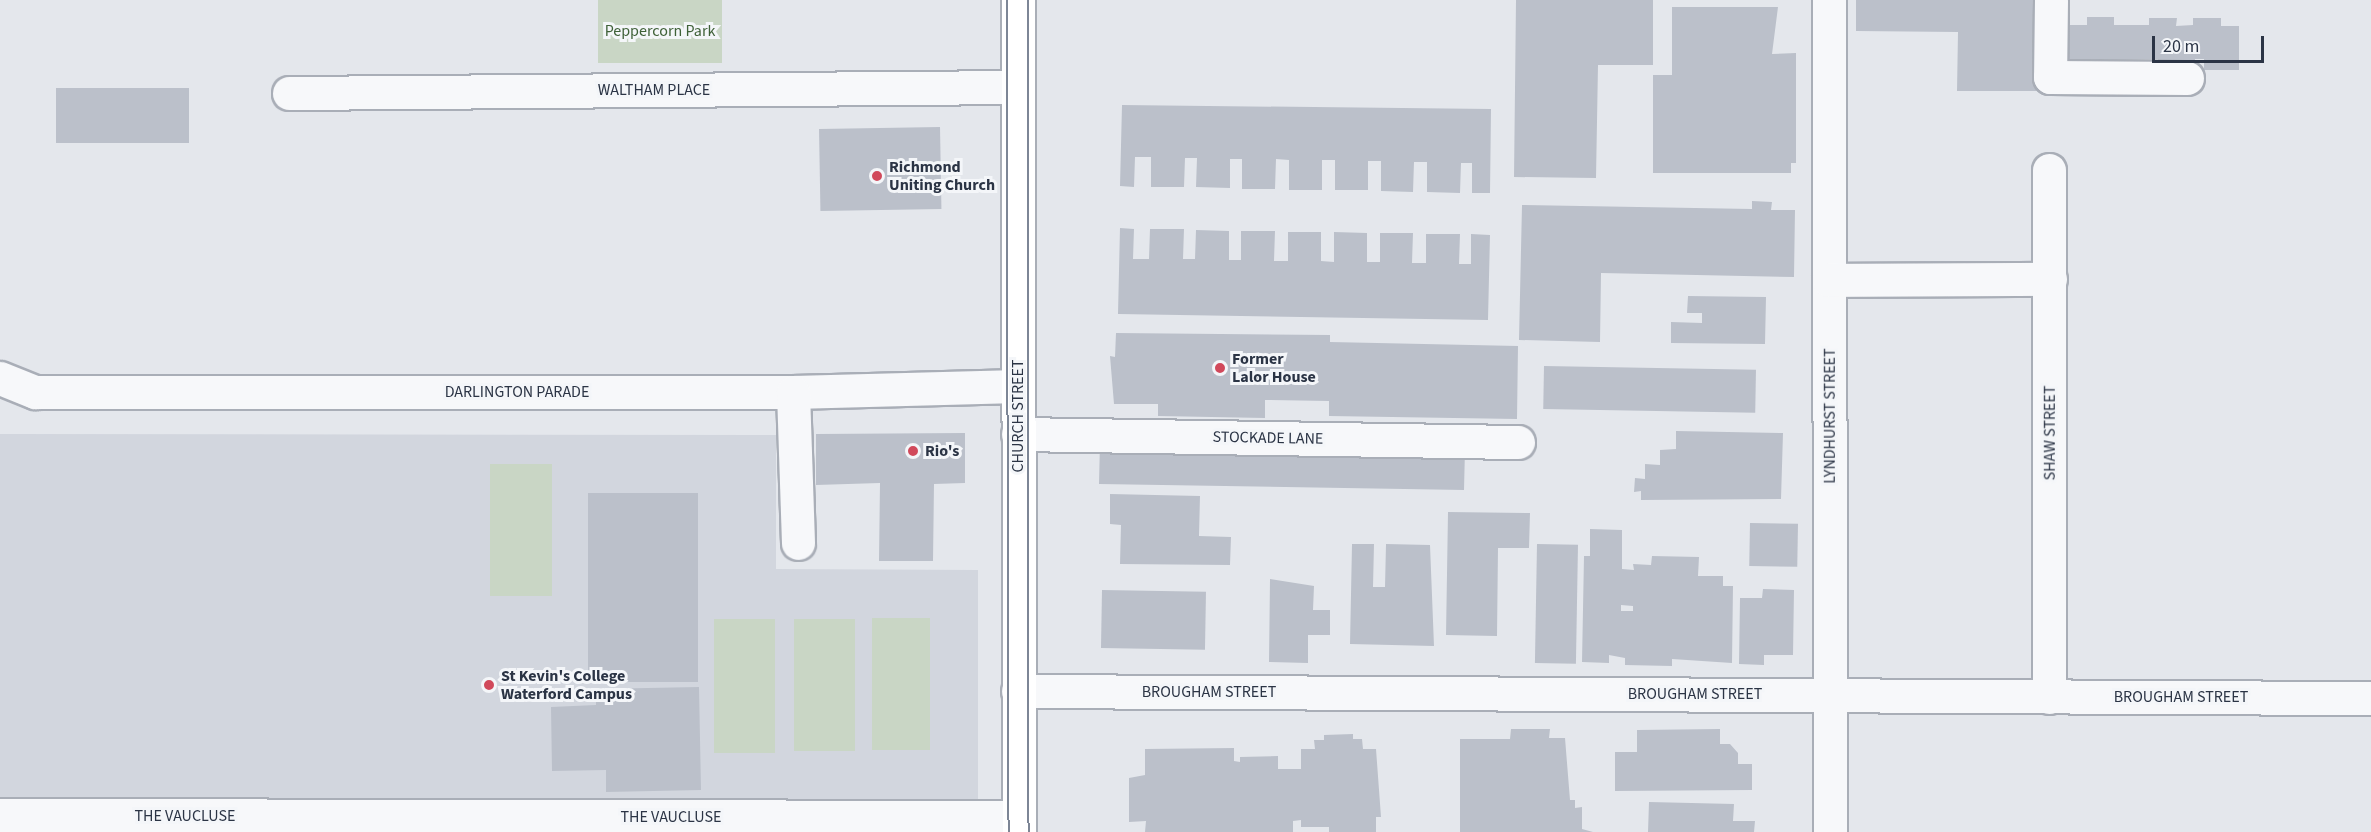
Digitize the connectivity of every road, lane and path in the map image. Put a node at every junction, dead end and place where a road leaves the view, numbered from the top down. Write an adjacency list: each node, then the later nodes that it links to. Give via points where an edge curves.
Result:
1 (1018, 0): 5 (main road, CHURCH STREET)
2 (1829, 0): 9 (street, LYNDHURST STREET)
3 (2050, 0): 4 (street, via 2050,77)
4 (2187, 78)
5 (1018, 87): 6 (street, WALTHAM PLACE); 11 (main road, CHURCH STREET)
6 (289, 93)
7 (2049, 170): 8 (street, SHAW STREET)
8 (2049, 279): 9 (street); 18 (street, SHAW STREET)
9 (1829, 280): 17 (street, LYNDHURST STREET)
10 (8, 382): 12 (street, DARLINGTON PARADE, via 35,392)
11 (1018, 386): 12 (street, DARLINGTON PARADE); 13 (main road, CHURCH STREET)
12 (793, 392): 15 (street)
13 (1018, 434): 14 (street, STOCKADE LANE); 16 (main road, CHURCH STREET)
14 (1518, 442)
15 (798, 543)
16 (1018, 691): 17 (street, BROUGHAM STREET); 21 (main road, CHURCH STREET)
17 (1830, 694): 18 (street, BROUGHAM STREET); 23 (street, LYNDHURST STREET)
18 (2049, 697): 19 (street, BROUGHAM STREET)
19 (2371, 698)
20 (0, 816): 22 (street, THE VAUCLUSE)
21 (1019, 824): 22 (street, THE VAUCLUSE)
22 (572, 825)
23 (1830, 832)

